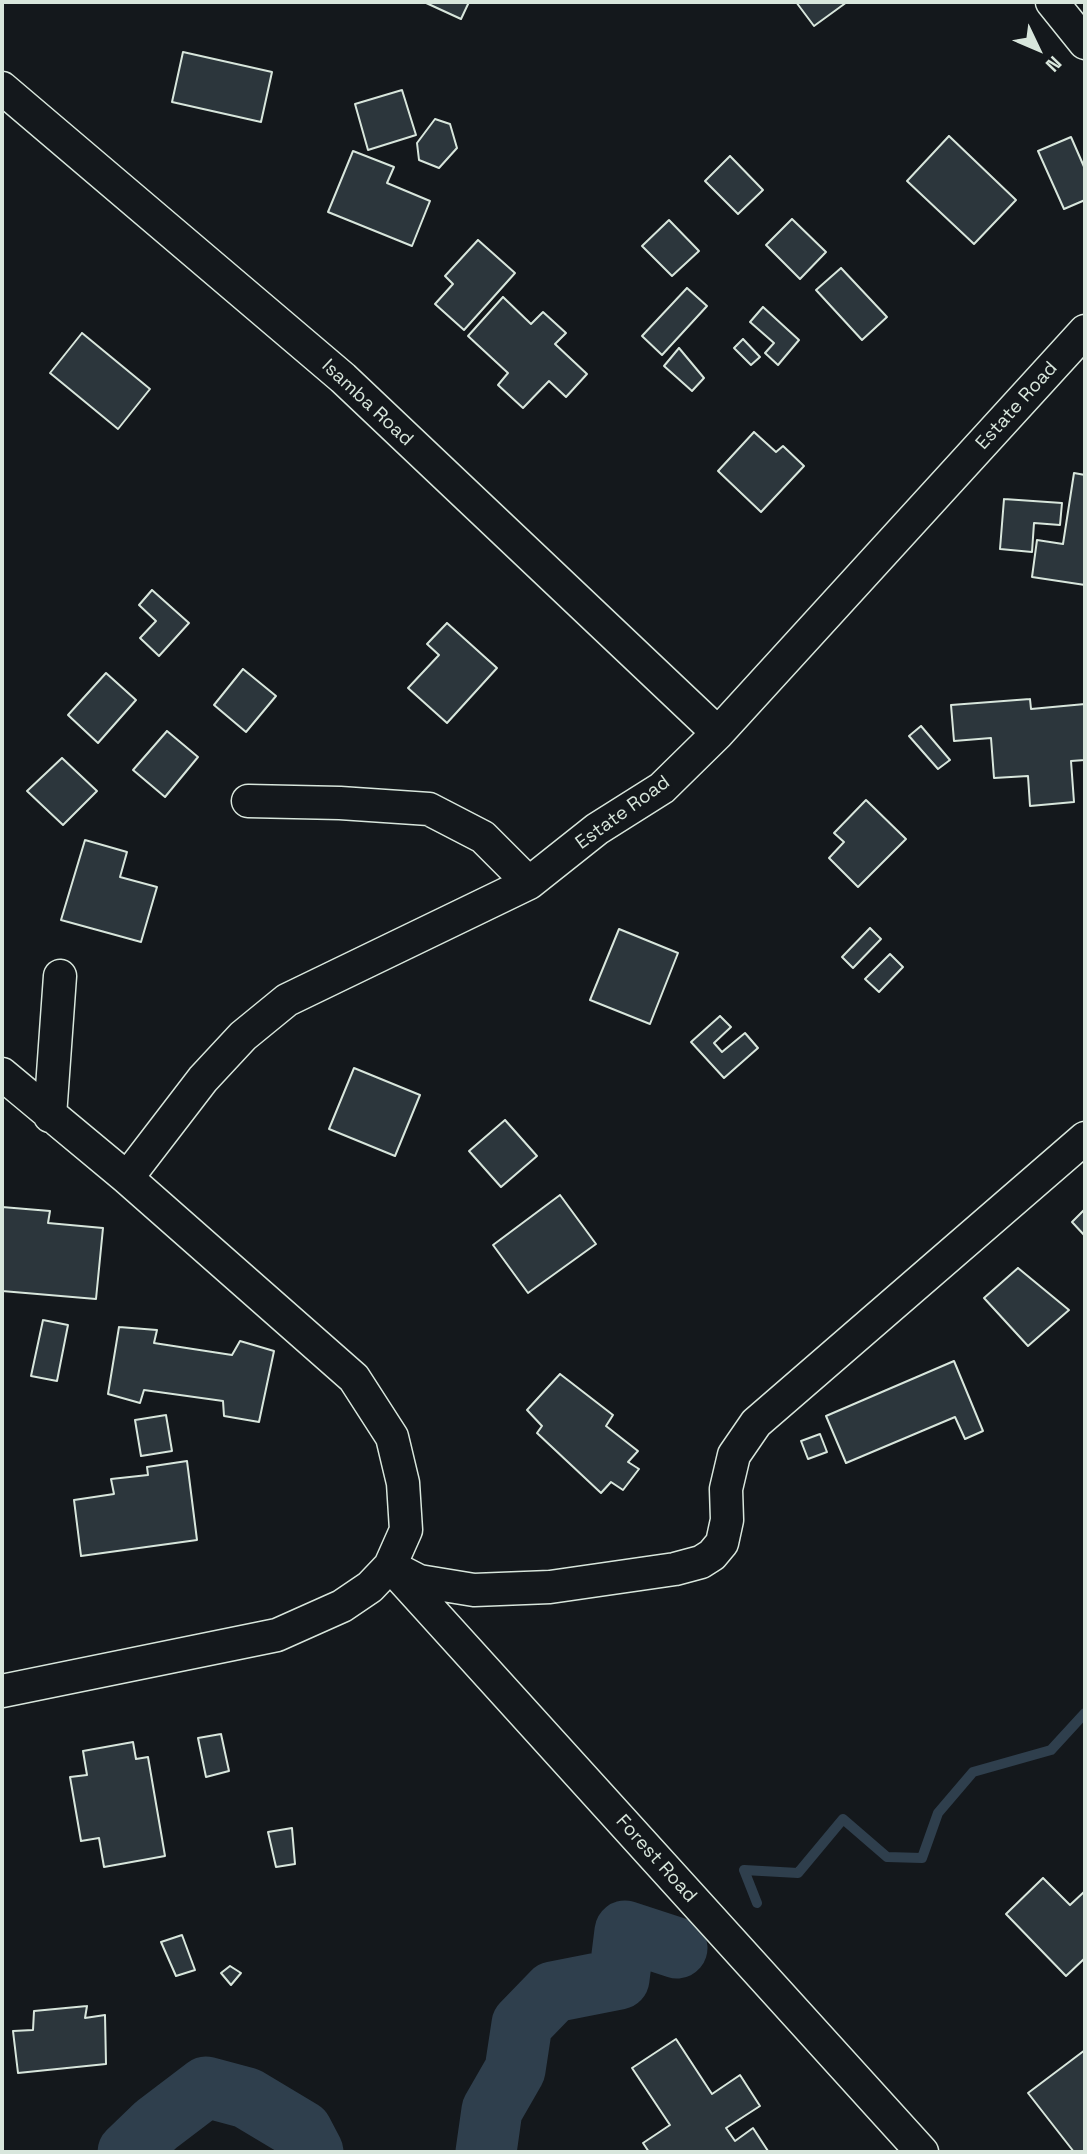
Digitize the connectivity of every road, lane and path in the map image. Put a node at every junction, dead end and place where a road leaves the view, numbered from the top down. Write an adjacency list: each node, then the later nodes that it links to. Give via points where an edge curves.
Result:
1 (1052, 2): 2 (street)
2 (1085, 43)
3 (2, 88): 5 (street, Isamba Road, via 342,378)
4 (1085, 331): 5 (street, Estate Road)
5 (718, 733): 7 (street, Estate Road, via 662,788 597,829)
6 (247, 801): 7 (street, via 429,810 483,837)
7 (529, 883): 12 (street, Estate Road, via 287,1000 243,1036 203,1079)
8 (60, 976): 10 (street)
9 (2, 1074): 10 (street)
10 (50, 1116): 12 (street)
11 (1085, 1138): 13 (street, via 756,1423 734,1455 722,1543 701,1562 550,1587 487,1590 419,1581)
12 (127, 1178): 13 (street, via 354,1378 392,1437 403,1483 406,1530)
13 (390, 1566): 14 (street, via 342,1606 277,1634); 15 (street, Forest Road)
14 (2, 1691)
15 (922, 2152)

